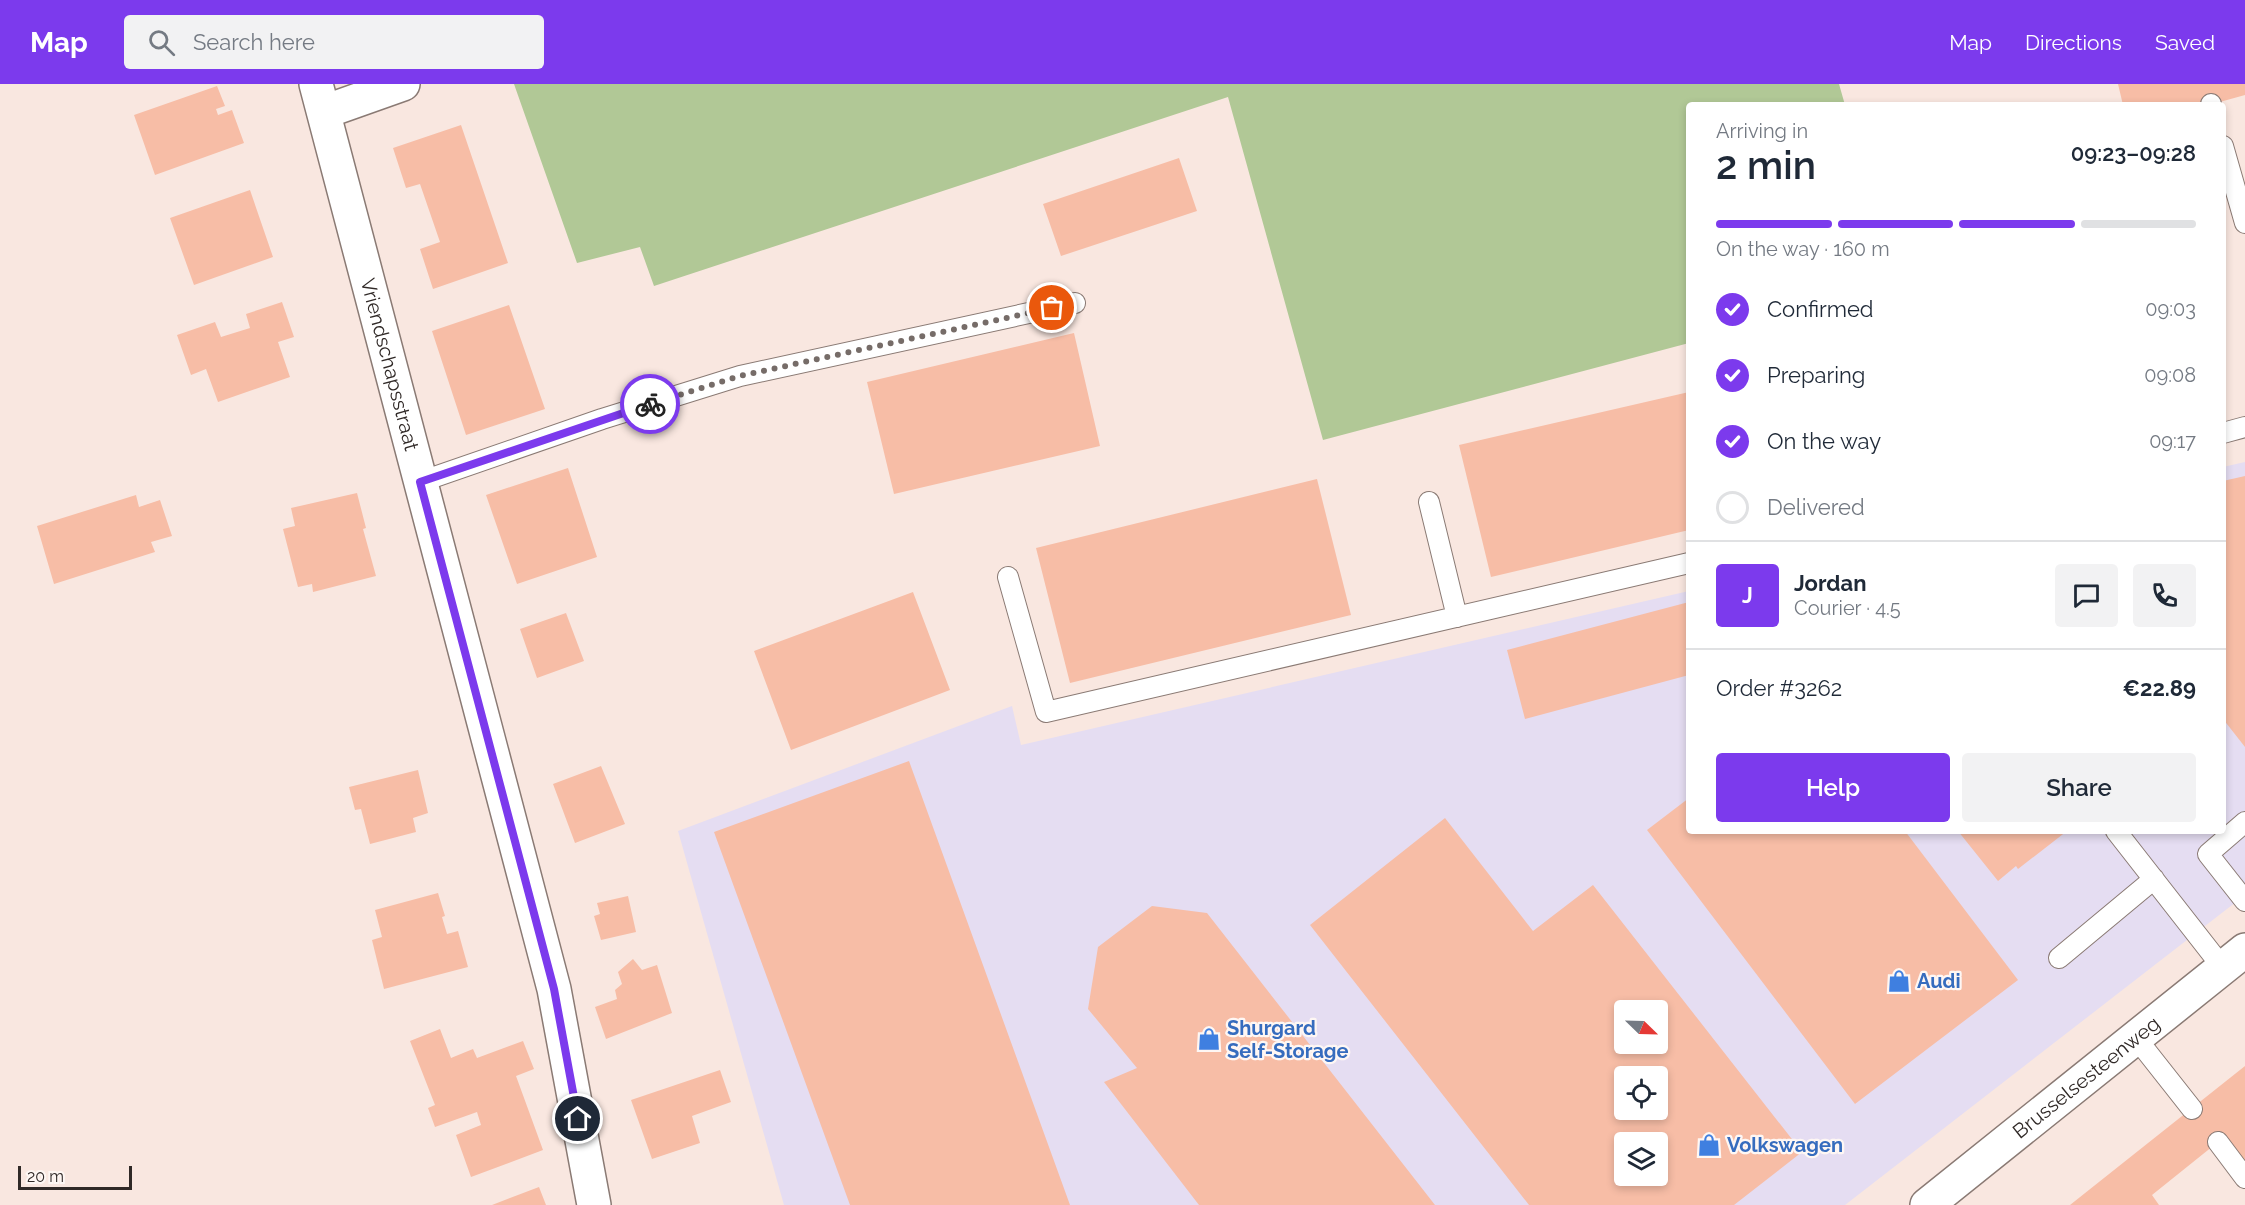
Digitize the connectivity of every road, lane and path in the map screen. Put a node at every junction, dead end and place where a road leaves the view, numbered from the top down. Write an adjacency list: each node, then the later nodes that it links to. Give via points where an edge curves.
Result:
1 (403, 84): 2 (street)
2 (320, 98): 8 (street, Vriendschapsstraat)
3 (2226, 157): 4 (lane)
4 (2245, 223)
5 (1075, 303): 8 (lane, via 740,376)
6 (2245, 428): 7 (lane)
7 (2226, 432)
8 (420, 482): 23 (street, Vriendschapsstraat, via 554,989)
9 (1429, 502): 12 (lane)
10 (1686, 564): 12 (lane)
11 (1008, 577): 12 (lane, via 1046,712)
12 (1458, 617)
13 (2245, 822): 16 (lane, via 2208,854)
14 (2118, 834): 15 (lane)
15 (2154, 879): 17 (lane); 18 (lane)
16 (2245, 901)
17 (2059, 958)
18 (2234, 959): 19 (street, Brusselsesteenweg)
19 (2136, 1038): 20 (lane); 24 (street, Brusselsesteenweg)
20 (2192, 1109)
21 (2217, 1142): 22 (lane)
22 (2245, 1178)
23 (594, 1205)
24 (1927, 1205)

